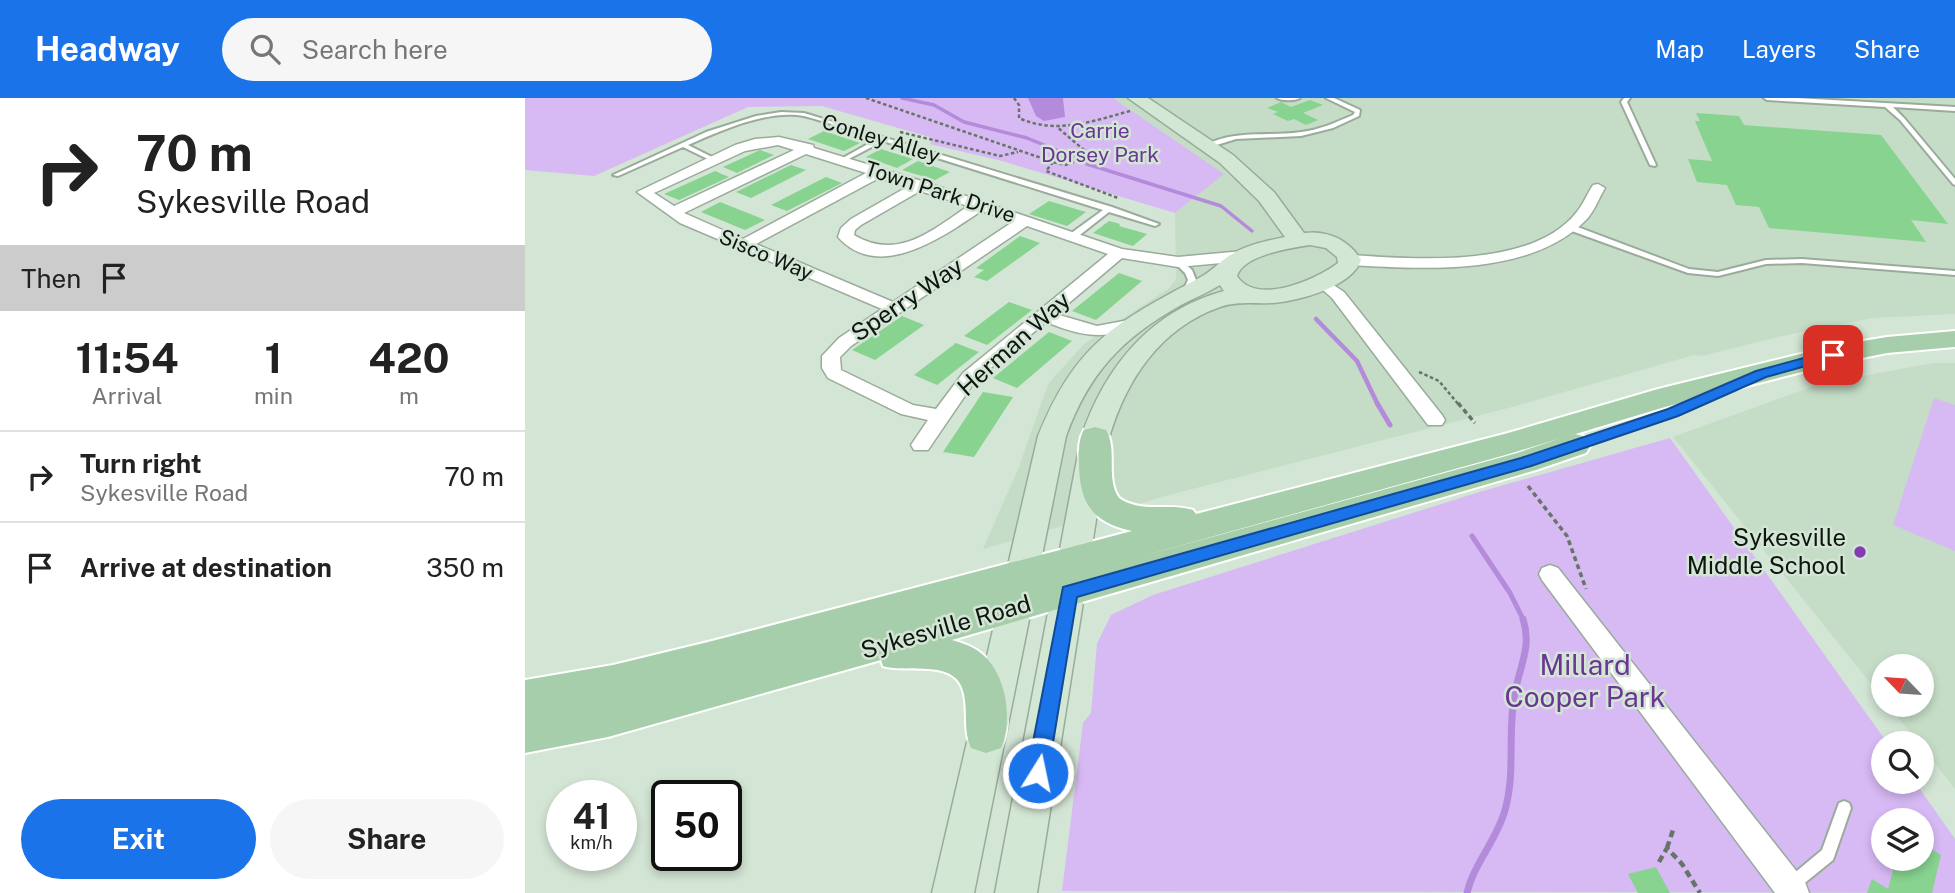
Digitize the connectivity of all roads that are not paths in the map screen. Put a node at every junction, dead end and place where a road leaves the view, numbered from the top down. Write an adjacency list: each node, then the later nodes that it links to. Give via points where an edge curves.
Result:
1 (1280, 98): 2 (lane)
2 (1297, 98)
3 (1329, 98): 11 (lane, via 1358,111 1356,116 1301,134 1235,137)
4 (1627, 98): 15 (lane, via 1623,102)
5 (1767, 98): 7 (lane)
6 (1143, 102): 11 (street)
7 (1887, 105): 8 (lane); 18 (lane)
8 (1955, 109)
9 (881, 139): 10 (lane, Conley Alley, via 787,112 749,119); 14 (lane); 23 (lane, Conley Alley)
10 (685, 146): 13 (lane); 17 (lane, Conley Alley)
11 (1207, 146): 29 (street, via 1251,181 1286,219)
12 (808, 148): 13 (street, Town Park Drive, via 779,141 755,143); 14 (street, Town Park Drive); 24 (street)
13 (714, 160): 21 (street, Town Park Drive)
14 (843, 160): 16 (street, Town Park Drive)
15 (1653, 165)
16 (880, 172): 19 (street, Town Park Drive); 30 (street)
17 (616, 175)
18 (1955, 183)
19 (920, 185): 22 (street, Town Park Drive); 22 (street, via 856,222 846,237 876,251 901,251)
20 (1598, 188): 27 (street, via 1593,203)
21 (644, 192): 24 (street, Sisco Way)
22 (980, 205): 25 (street, Town Park Drive)
23 (1113, 211): 26 (lane, Conley Alley); 28 (lane)
24 (674, 212): 30 (street, Sisco Way)
25 (1025, 220): 28 (street, Town Park Drive); 39 (street, Sperry Way)
26 (1155, 224)
27 (1571, 228): 32 (street, via 1523,250 1461,262); 35 (lane, via 1688,271 1718,274 1766,262 1802,261)
28 (1073, 236): 31 (street, Town Park Drive)
29 (1298, 240): 32 (street, via 1332,243 1343,248); 34 (street)
30 (743, 245): 39 (street, Sisco Way)
31 (1119, 253): 33 (street, Town Park Drive); 40 (street, Herman Way)
32 (1350, 260): 36 (street, via 1342,272)
33 (1178, 262): 34 (street, Town Park Drive); 37 (lane, via 1192,279)
34 (1235, 263): 37 (street); 38 (street, via 1226,278)
35 (1955, 273)
36 (1323, 283): 38 (street, via 1281,294); 45 (street, via 1338,295)
37 (1186, 293): 42 (street)
38 (1250, 294): 46 (street, via 1207,303 1155,338 1110,394)
39 (894, 308): 44 (street, Sperry Way, via 836,349 831,368 834,374 908,410)
40 (1044, 315): 42 (street); 44 (street, Herman Way, via 969,377)
41 (1955, 339): 43 (main road, Sykesville Road, via 1887,345)
42 (1094, 345): 51 (street, via 1052,436)
43 (1761, 374): 48 (main road, Sykesville Road); 50 (main road, Sykesville Road, via 1673,412 1525,462)
44 (939, 416): 47 (street, Herman Way)
45 (1435, 420)
46 (1095, 438): 48 (main road, via 1101,499 1121,514 1160,521); 50 (street)
47 (921, 445)
48 (1260, 510): 50 (main road, Sykesville Road)
49 (1550, 574): 57 (street)
50 (1072, 576): 51 (main road, Sykesville Road); 59 (street)
51 (1018, 590): 52 (main road, Sykesville Road); 53 (main road, Sykesville Road, via 613,683); 55 (street)
52 (710, 692): 54 (main road, Sykesville Road); 55 (main road, via 911,651 945,653 976,674 984,691)
53 (525, 698)
54 (525, 734)
55 (986, 734): 58 (street)
56 (1845, 808): 57 (lane, via 1828,855)
57 (1791, 890)
58 (953, 893)
59 (1016, 893)

